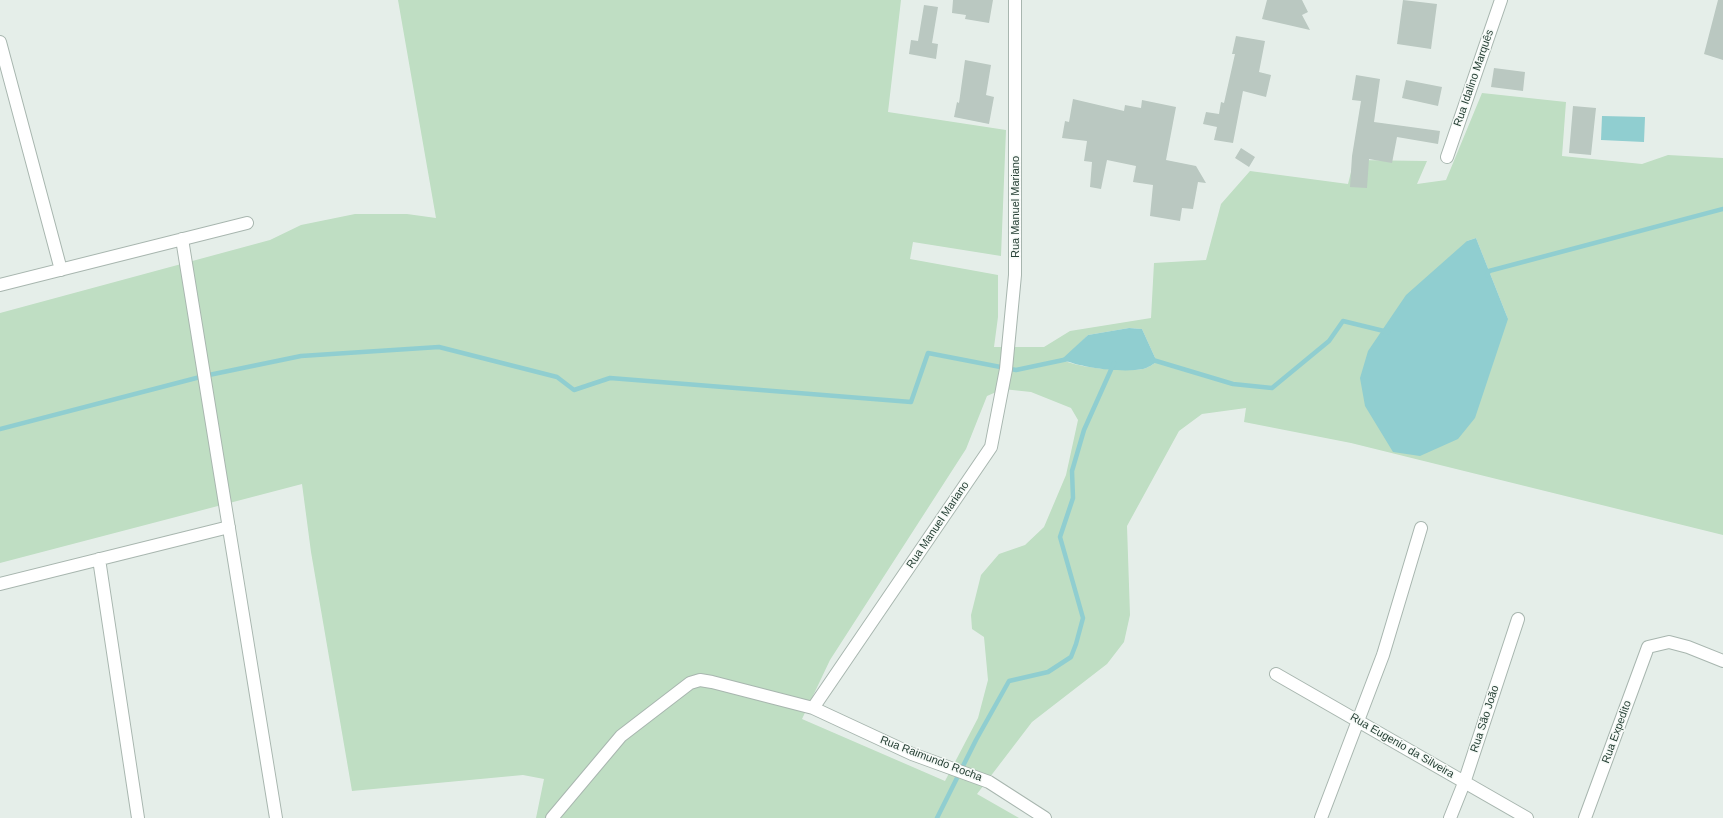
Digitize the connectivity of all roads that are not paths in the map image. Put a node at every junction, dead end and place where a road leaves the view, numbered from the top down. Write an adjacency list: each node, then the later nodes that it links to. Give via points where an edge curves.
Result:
1 (1015, 0): 16 (street, Rua Manuel Mariano, via 1015,275 1006,369 991,447)
2 (1501, 0): 4 (street, Rua Idalino Marquês)
3 (0, 42): 7 (street)
4 (1446, 157)
5 (246, 223): 6 (street)
6 (182, 239): 7 (street); 9 (street)
7 (61, 270): 8 (street)
8 (0, 285)
9 (229, 527): 11 (street); 20 (street)
10 (1421, 528): 17 (street, via 1383,655)
11 (98, 559): 12 (street); 19 (street)
12 (0, 584)
13 (1518, 619): 18 (street, Rua São João)
14 (1723, 661): 26 (street, Rua Expedito, via 1688,646 1670,642 1648,647)
15 (1276, 674): 17 (street, Rua Eugenio da Silveira)
16 (813, 708): 21 (street, via 712,682 700,680 690,683 622,736); 22 (street, Rua Raimundo Rocha, via 912,754 989,782)
17 (1358, 721): 18 (street, Rua Eugenio da Silveira); 23 (street)
18 (1464, 783): 24 (street, Rua São João); 25 (street, Rua Eugenio da Silveira)
19 (138, 818)
20 (276, 818)
21 (552, 818)
22 (1045, 818)
23 (1321, 818)
24 (1450, 818)
25 (1527, 818)
26 (1585, 818)

